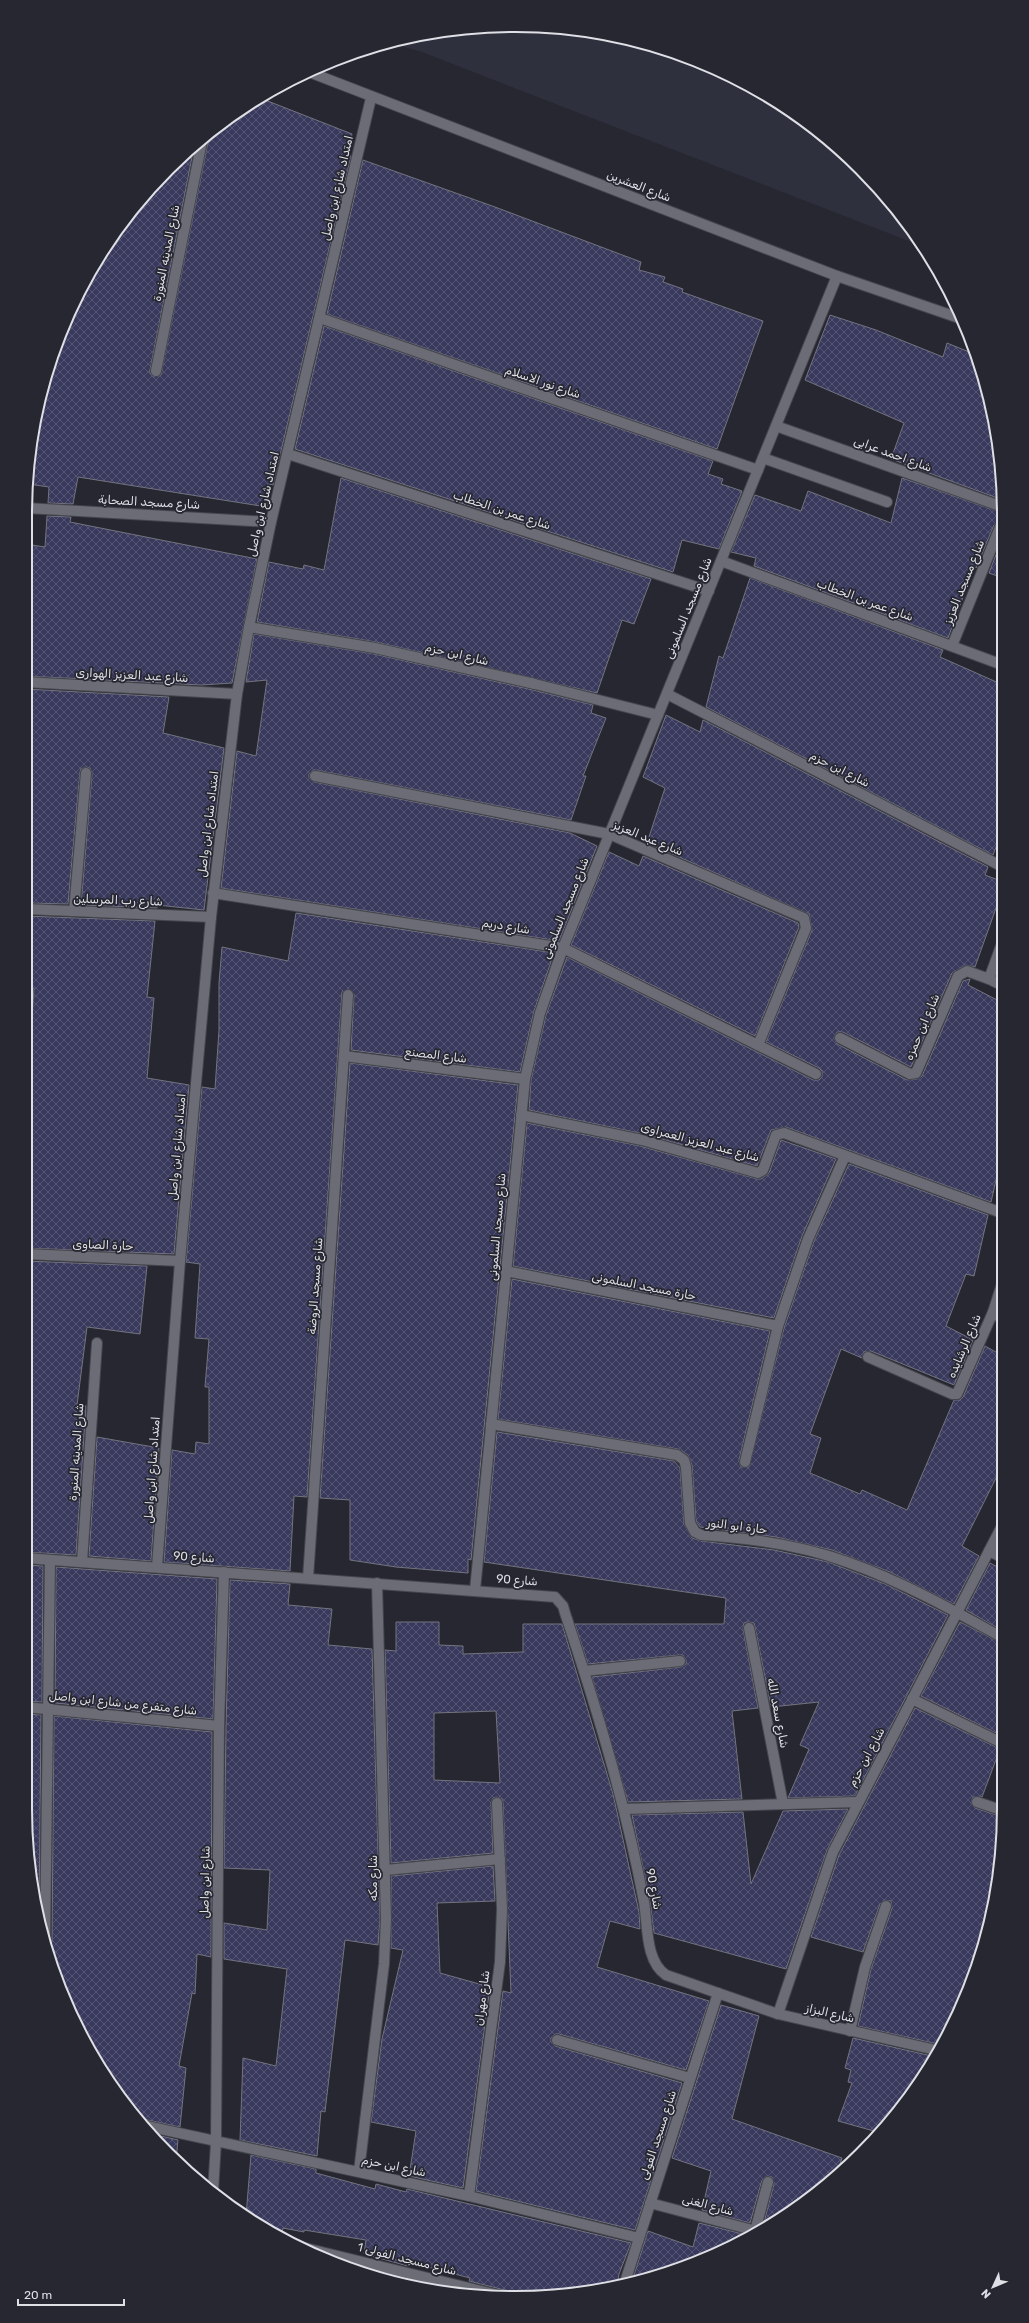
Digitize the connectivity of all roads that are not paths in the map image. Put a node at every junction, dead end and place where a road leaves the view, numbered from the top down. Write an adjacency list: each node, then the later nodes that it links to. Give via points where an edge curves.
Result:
1 (316, 75): 2 (street, شارع العشرين)
2 (371, 98): 4 (street, شارع العشرين); 6 (street, امتداد شارع ابن واصل)
3 (201, 148): 7 (street, شارع المدينه المنورة)
4 (838, 276): 5 (street, شارع العشرين); 8 (street, شارع مسجد السلمونى)
5 (954, 316)
6 (320, 318): 9 (street, امتداد شارع ابن واصل); 11 (street, شارع نور الاسلام)
7 (156, 371)
8 (776, 426): 10 (street, شارع مسجد السلمونى); 13 (street, شارع احمد عرابى)
9 (288, 454): 15 (street, امتداد شارع ابن واصل); 18 (street, شارع عمر بن الخطاب)
10 (764, 458): 11 (street, شارع مسجد السلمونى); 12 (street)
11 (758, 470): 17 (street, شارع مسجد السلمونى)
12 (887, 502)
13 (997, 505)
14 (32, 508): 15 (street, شارع مسجد الصحابة)
15 (271, 522): 19 (street, امتداد شارع ابن واصل)
16 (997, 535): 20 (street, شارع مسجد العزيز)
17 (721, 561): 18 (street, شارع مسجد السلمونى); 20 (street, شارع عمر بن الخطاب)
18 (709, 591): 24 (street, شارع مسجد السلمونى)
19 (249, 627): 23 (street, امتداد شارع ابن واصل); 25 (street, شارع ابن حزم, via 374,648)
20 (952, 646): 21 (street, شارع عمر بن الخطاب)
21 (997, 663)
22 (32, 682): 23 (street, شارع عبد العزيز الهوارى)
23 (237, 694): 30 (street, امتداد شارع ابن واصل)
24 (666, 694): 25 (street, شارع مسجد السلمونى); 29 (street, شارع ابن حزم)
25 (658, 715): 28 (street, شارع مسجد السلمونى)
26 (86, 773): 32 (street)
27 (316, 776): 28 (street, شارع عبد العزيز)
28 (609, 834): 34 (street, شارع مسجد السلمونى); 40 (street, شارع عبد العزيز, via 804,918 806,928)
29 (997, 864)
30 (213, 893): 33 (street, امتداد شارع ابن واصل); 34 (street, شارع دريم)
31 (32, 909): 32 (street, شارع رب المرسلين)
32 (74, 911): 33 (street, شارع رب المرسلين)
33 (210, 917): 48 (street, امتداد شارع ابن واصل)
34 (563, 948): 40 (street, شارع دريم); 43 (street, شارع مسجد السلمونى, via 540,1013)
35 (997, 957): 36 (street)
36 (989, 979): 37 (street); 39 (street, شارع ابن حمزه, via 967,970 958,976 918,1070 914,1074)
37 (997, 983)
38 (348, 995): 41 (street, شارع مسجد الروضة)
39 (840, 1038)
40 (758, 1045): 42 (street, شارع دريم)
41 (344, 1056): 43 (street, شارع المصنع); 66 (street, شارع مسجد الروضة)
42 (816, 1074)
43 (524, 1079): 44 (street, شارع مسجد السلمونى)
44 (521, 1115): 45 (street, شارع عبد العزيز العمراوى, via 642,1140 758,1173 763,1170 775,1136 780,1133); 49 (street, شارع مسجد السلمونى)
45 (845, 1156): 46 (street, شارع عبد العزيز العمراوى); 53 (street, via 808,1239)
46 (997, 1211)
47 (32, 1254): 48 (street, حارة الصاوى)
48 (180, 1261): 64 (street, امتداد شارع ابن واصل)
49 (506, 1271): 53 (street, حارة مسجد السلمونى); 56 (street, شارع مسجد السلمونى)
50 (997, 1300): 51 (street, شارع الرشايده)
51 (993, 1312): 52 (street); 55 (street, شارع الرشايده, via 956,1394)
52 (997, 1315)
53 (778, 1326): 57 (street)
54 (97, 1343): 63 (street, شارع المدينه المنورة)
55 (868, 1357)
56 (491, 1424): 68 (street, شارع مسجد السلمونى); 69 (street, حارة ابو النور, via 677,1455 684,1460 686,1467 690,1524 695,1532 701,1535 776,1544 846,1561)
57 (745, 1462)
58 (997, 1536): 59 (street, شارع ابن حزم)
59 (989, 1551): 60 (street); 69 (street, شارع ابن حزم)
60 (997, 1555)
61 (32, 1559): 62 (street, شارع 90)
62 (50, 1560): 63 (street, شارع 90); 76 (street)
63 (82, 1562): 64 (street, شارع 90)
64 (157, 1567): 65 (street, شارع 90)
65 (224, 1572): 66 (street, شارع 90); 77 (street, شارع ابن واصل)
66 (308, 1578): 67 (street, شارع 90)
67 (377, 1583): 68 (street, شارع 90); 86 (street, شارع مكه)
68 (475, 1590): 73 (street, شارع 90, via 555,1597 563,1606)
69 (956, 1612): 71 (street, حارة ابو النور); 74 (street, شارع ابن حزم)
70 (748, 1628): 82 (street, شارع سعد الله)
71 (997, 1634)
72 (680, 1661): 73 (street)
73 (584, 1671): 83 (street, شارع 90, via 612,1758)
74 (912, 1699): 78 (street); 79 (street, شارع ابن حزم)
75 (32, 1708): 76 (street, شارع متفرع من شارع ابن واصل)
76 (48, 1709): 77 (street, شارع متفرع من شارع ابن واصل); 88 (street)
77 (219, 1726): 96 (street, شارع ابن واصل)
78 (997, 1741)
79 (857, 1802): 82 (street); 90 (street, شارع ابن حزم, via 822,1878)
80 (976, 1802): 84 (street)
81 (497, 1803): 85 (street, شارع مهران)
82 (783, 1804): 83 (street)
83 (624, 1809): 89 (street, شارع 90, via 655,1965 666,1975)
84 (997, 1809)
85 (500, 1858): 86 (street); 100 (street, شارع مهران, via 500,1962)
86 (386, 1870): 97 (street, شارع مكه, via 384,1964)
87 (886, 1906): 91 (street, via 865,1967)
88 (44, 1918)
89 (718, 1993): 90 (street, شارع البزاز); 94 (street, شارع مسجد الفولى)
90 (778, 2014): 91 (street, شارع البزاز)
91 (850, 2031): 93 (street, شارع البزاز)
92 (557, 2040): 94 (street)
93 (932, 2049)
94 (690, 2078): 101 (street, شارع مسجد الفولى)
95 (152, 2127): 96 (street, شارع ابن حزم)
96 (216, 2142): 97 (street, شارع ابن حزم); 99 (street, شارع ابن واصل)
97 (360, 2171): 100 (street, شارع ابن حزم)
98 (768, 2182): 102 (street)
99 (213, 2185)
100 (469, 2196): 104 (street, شارع ابن حزم)
101 (650, 2203): 103 (street, شارع الغنى); 104 (street, شارع مسجد الفولى)
102 (759, 2224)
103 (749, 2230)
104 (639, 2238): 106 (street, شارع مسجد الفولى)
105 (330, 2254): 107 (street, شارع مسجد الفولى 1)
106 (626, 2278)
107 (473, 2289)

